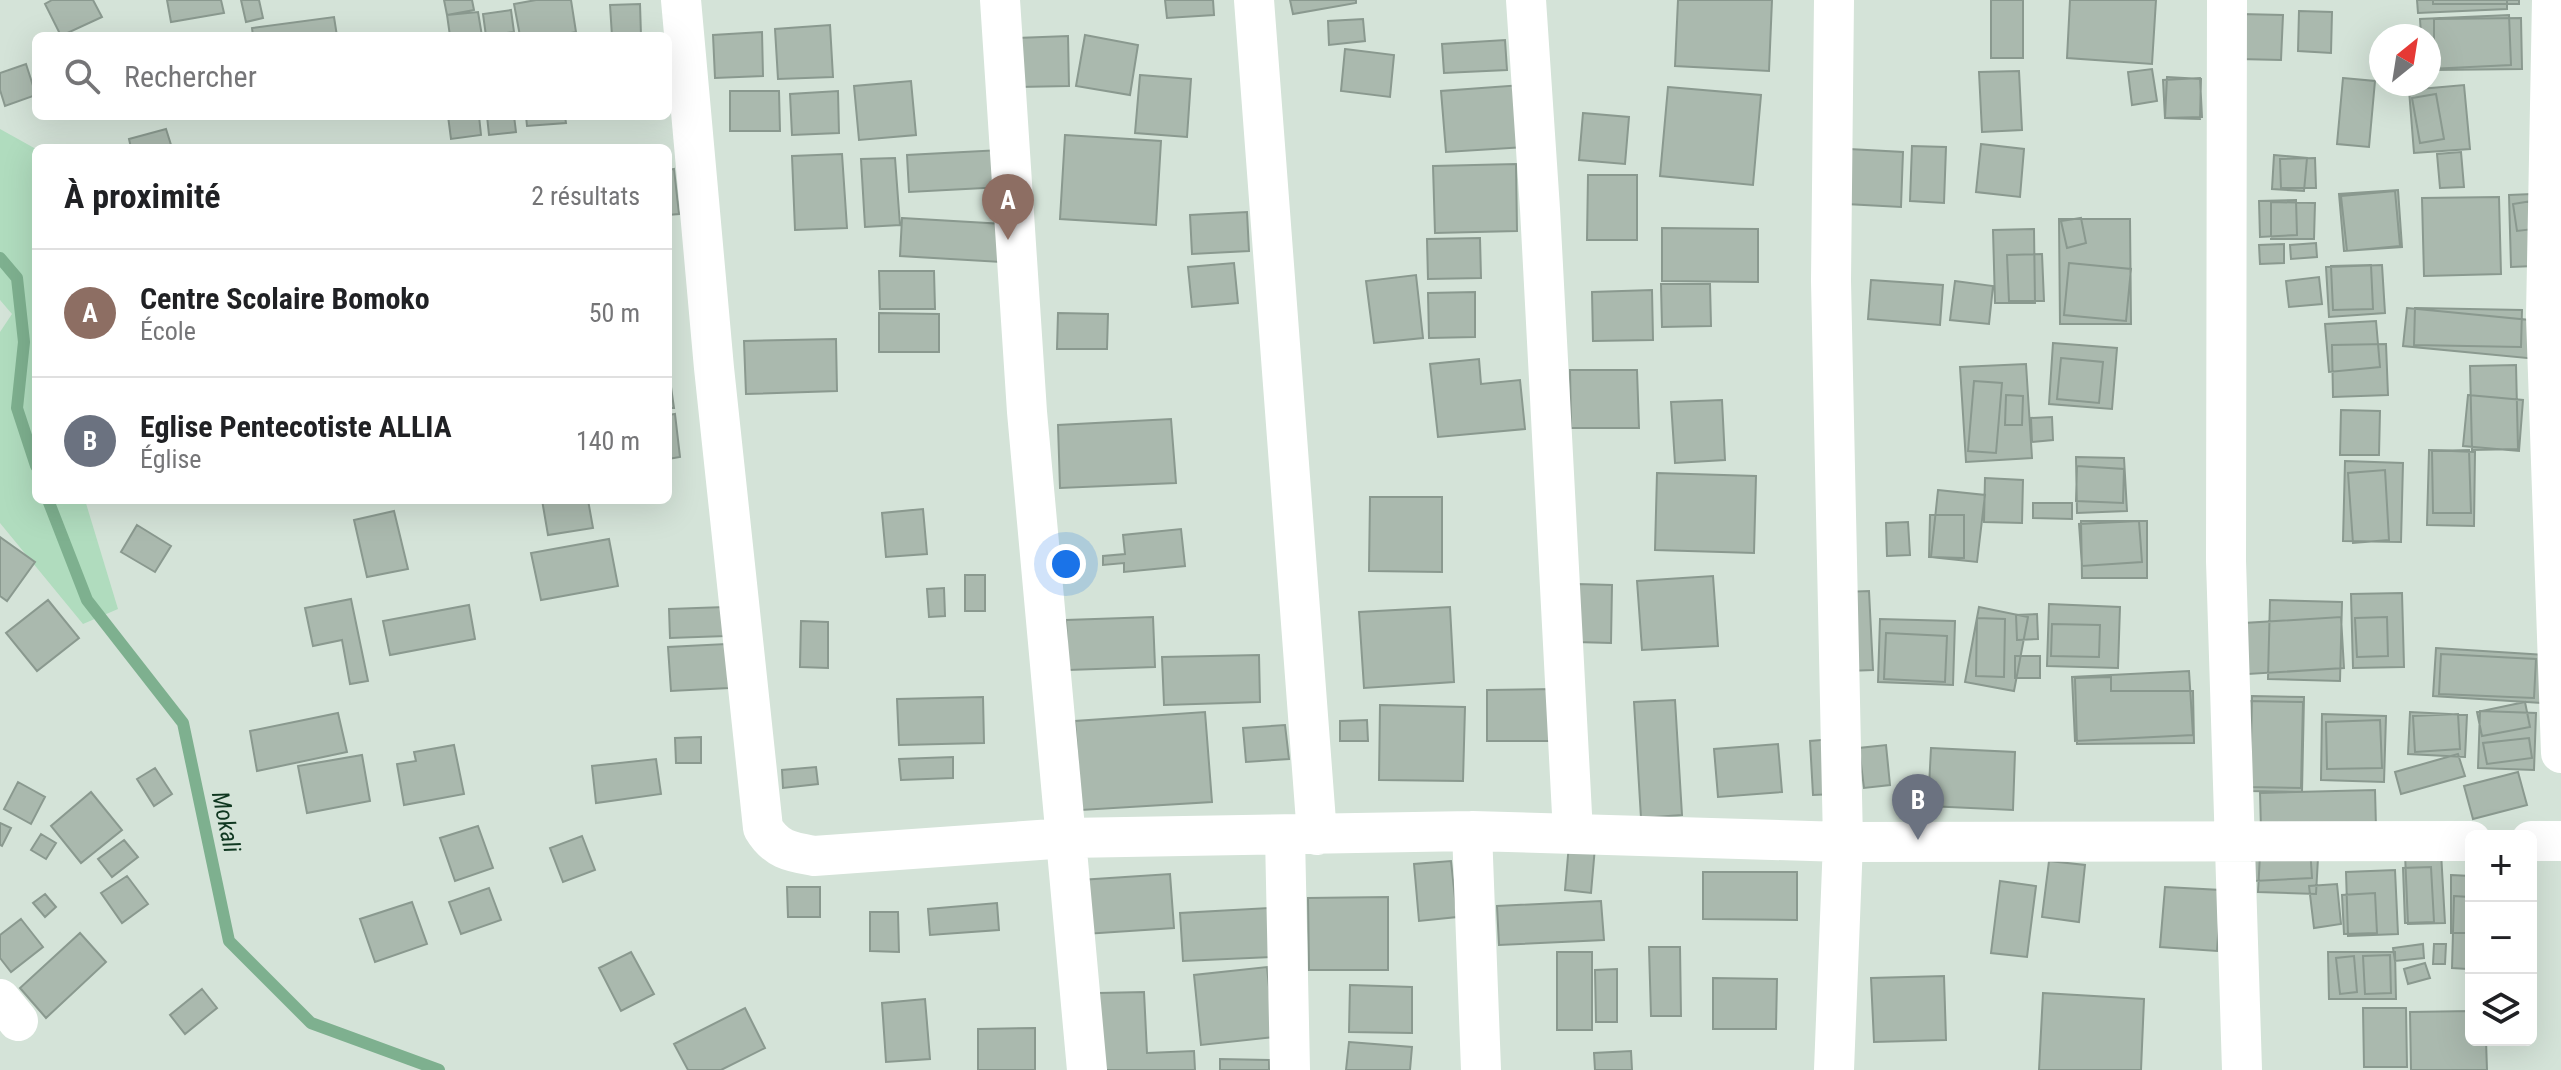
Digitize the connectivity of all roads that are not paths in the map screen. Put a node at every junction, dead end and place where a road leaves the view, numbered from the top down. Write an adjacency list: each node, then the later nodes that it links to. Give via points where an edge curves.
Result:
1 (681, 0): 12 (street, via 763,828 787,852 814,856)
2 (1000, 0): 12 (street, via 1027,412)
3 (1254, 0): 11 (street)
4 (1526, 0): 10 (street)
5 (1834, 0): 16 (street, via 1831,281)
6 (2227, 0): 17 (street, via 2226,561)
7 (2552, 0): 8 (street, via 2546,316)
8 (2561, 753)
9 (1472, 831): 10 (street); 11 (street); 20 (street)
10 (1573, 833): 16 (street)
11 (1301, 836): 12 (street); 19 (street)
12 (1067, 838): 18 (street)
13 (2465, 841): 17 (street)
14 (2537, 841): 15 (street)
15 (2561, 841)
16 (1843, 842): 17 (street); 21 (street)
17 (2235, 843): 22 (street)
18 (1087, 1070)
19 (1290, 1070)
20 (1481, 1070)
21 (1834, 1070)
22 (2242, 1070)

